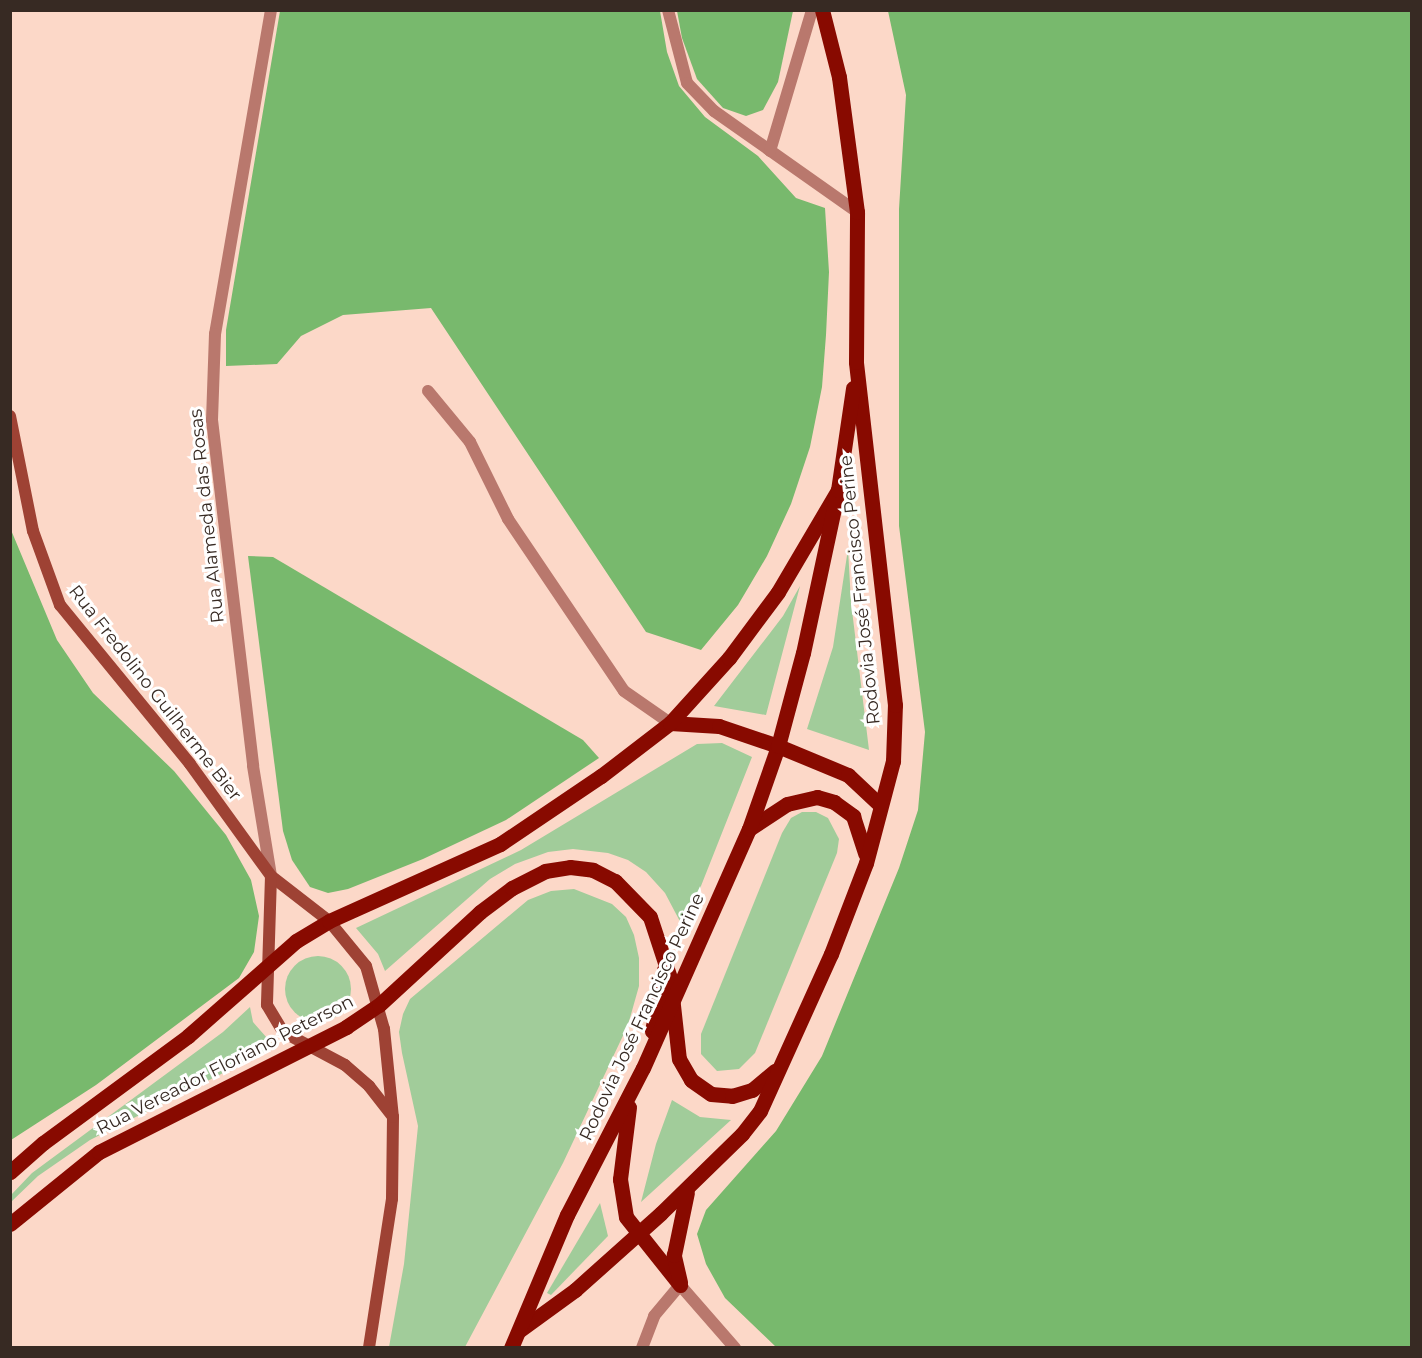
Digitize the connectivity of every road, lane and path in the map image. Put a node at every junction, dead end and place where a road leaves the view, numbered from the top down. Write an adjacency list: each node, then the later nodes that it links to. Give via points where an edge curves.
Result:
1 (271, 10): 16 (street, Rua Alameda das Rosas, via 215,334 212,420 253,766)
2 (668, 10): 5 (street, via 687,83 714,111)
3 (812, 10): 5 (street)
4 (822, 10): 6 (main road, Rodovia José Francisco Perine, via 839,77)
5 (770, 150): 6 (street)
6 (857, 212): 7 (main road, Rodovia José Francisco Perine)
7 (856, 362): 10 (main road, Rodovia José Francisco Perine); 13 (main road, Rodovia José Francisco Perine, via 895,705 893,762)
8 (428, 391): 11 (street, via 470,442 508,519 624,691)
9 (10, 416): 16 (street, Rua Fredolino Guilherme Bier, via 33,531 60,605 190,764)
10 (838, 490): 11 (main road, Rua Vereador Floriano Peterson, via 778,592 729,658); 12 (main road, Rodovia José Francisco Perine)
11 (670, 723): 12 (main road, via 719,726); 17 (main road, Rua Vereador Floriano Peterson, via 601,776 500,844)
12 (778, 746): 13 (main road, via 848,775); 14 (main road, Rodovia José Francisco Perine)
13 (880, 805): 15 (main road, Rodovia José Francisco Perine)
14 (749, 829): 15 (main road, via 787,804 817,797 834,802 859,826); 20 (main road, Rodovia José Francisco Perine)
15 (866, 862): 24 (main road, Rodovia José Francisco Perine, via 831,954)
16 (271, 876): 17 (street, Rua Fredolino Guilherme Bier); 19 (street)
17 (329, 921): 19 (main road, Rua Vereador Floriano Peterson, via 296,941); 21 (street, Rua Fredolino Guilherme Bier, via 366,966)
18 (665, 958): 20 (main road, Rua Vereador Floriano Peterson); 21 (main road, Rua Vereador Floriano Peterson, via 650,917 630,894 593,870 570,867 545,872 512,888 480,912); 23 (main road)
19 (267, 968): 22 (street, via 267,1005 283,1032); 27 (main road, Rua Vereador Floriano Peterson, via 188,1036 43,1143)
20 (673, 1002): 23 (main road, Rodovia José Francisco Perine); 24 (main road, Rua Vereador Floriano Peterson, via 679,1059 691,1080 711,1094 732,1096 752,1089)
21 (380, 1005): 22 (main road, Rua Vereador Floriano Peterson); 26 (street, Rua Fredolino Guilherme Bier)
22 (308, 1046): 26 (street, via 345,1065 369,1086); 29 (main road, Rua Vereador Floriano Peterson, via 99,1152)
23 (643, 1068): 25 (main road, Rodovia José Francisco Perine)
24 (778, 1069): 28 (main road, Rodovia José Francisco Perine, via 760,1111)
25 (631, 1092): 30 (main road, via 620,1179 626,1217); 32 (main road, Rodovia José Francisco Perine, via 567,1215)
26 (393, 1117): 33 (street, Rua Fredolino Guilherme Bier, via 392,1198)
27 (10, 1172)
28 (689, 1186): 30 (main road, Rodovia José Francisco Perine); 31 (main road, via 675,1246)
29 (10, 1224)
30 (637, 1234): 31 (main road); 32 (main road, Rodovia José Francisco Perine, via 575,1290)
31 (680, 1285): 35 (street, via 654,1316); 36 (street)
32 (520, 1330): 34 (main road, Rodovia José Francisco Perine)
33 (369, 1347)
34 (511, 1347)
35 (642, 1347)
36 (735, 1347)

